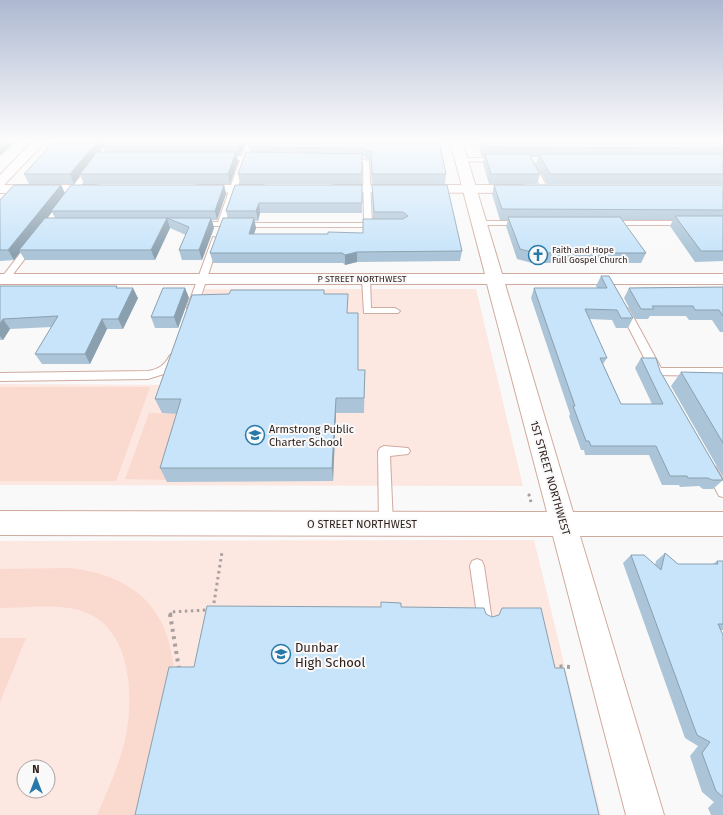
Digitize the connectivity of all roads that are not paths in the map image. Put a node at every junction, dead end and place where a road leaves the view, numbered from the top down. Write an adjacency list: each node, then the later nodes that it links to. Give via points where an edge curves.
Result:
1 (82, 179): 7 (lane)
2 (237, 179): 10 (lane)
3 (366, 179): 13 (lane)
4 (465, 179): 14 (street, 1ST STREET NORTHWEST)
5 (539, 179): 15 (lane)
6 (0, 189): 7 (street)
7 (74, 189): 8 (street); 25 (lane, via 45,229)
8 (106, 189)
9 (185, 189): 10 (street)
10 (233, 189): 11 (street); 22 (lane)
11 (272, 189)
12 (319, 189): 13 (street)
13 (366, 189): 14 (street); 23 (lane)
14 (468, 189): 15 (street); 17 (street, 1ST STREET NORTHWEST)
15 (545, 189): 16 (street)
16 (561, 189)
17 (478, 223): 18 (lane); 28 (street, 1ST STREET NORTHWEST)
18 (531, 223)
19 (603, 223): 20 (lane)
20 (691, 223)
21 (189, 224): 22 (lane)
22 (221, 224): 23 (lane); 26 (lane)
23 (368, 225): 24 (lane)
24 (388, 225)
25 (2, 279): 26 (street, P STREET NORTHWEST)
26 (202, 279): 27 (street, P STREET NORTHWEST); 32 (lane)
27 (366, 279): 28 (street, P STREET NORTHWEST); 31 (lane, via 367,311)
28 (494, 279): 29 (street, P STREET NORTHWEST, via 610,284); 41 (street, 1ST STREET NORTHWEST)
29 (723, 279)
30 (620, 302): 34 (lane, via 655,365 658,376)
31 (395, 311)
32 (189, 316)
33 (176, 351): 35 (lane, via 171,366 162,373)
34 (723, 372)
35 (0, 377)
36 (404, 451): 40 (lane, via 384,451)
37 (708, 465): 38 (lane)
38 (723, 492)
39 (0, 524): 40 (street, O STREET NORTHWEST)
40 (386, 524): 41 (street, O STREET NORTHWEST)
41 (563, 524): 42 (street, O STREET NORTHWEST); 45 (street, 1ST STREET NORTHWEST)
42 (723, 524)
43 (477, 566): 44 (lane)
44 (485, 621)
45 (645, 815)

